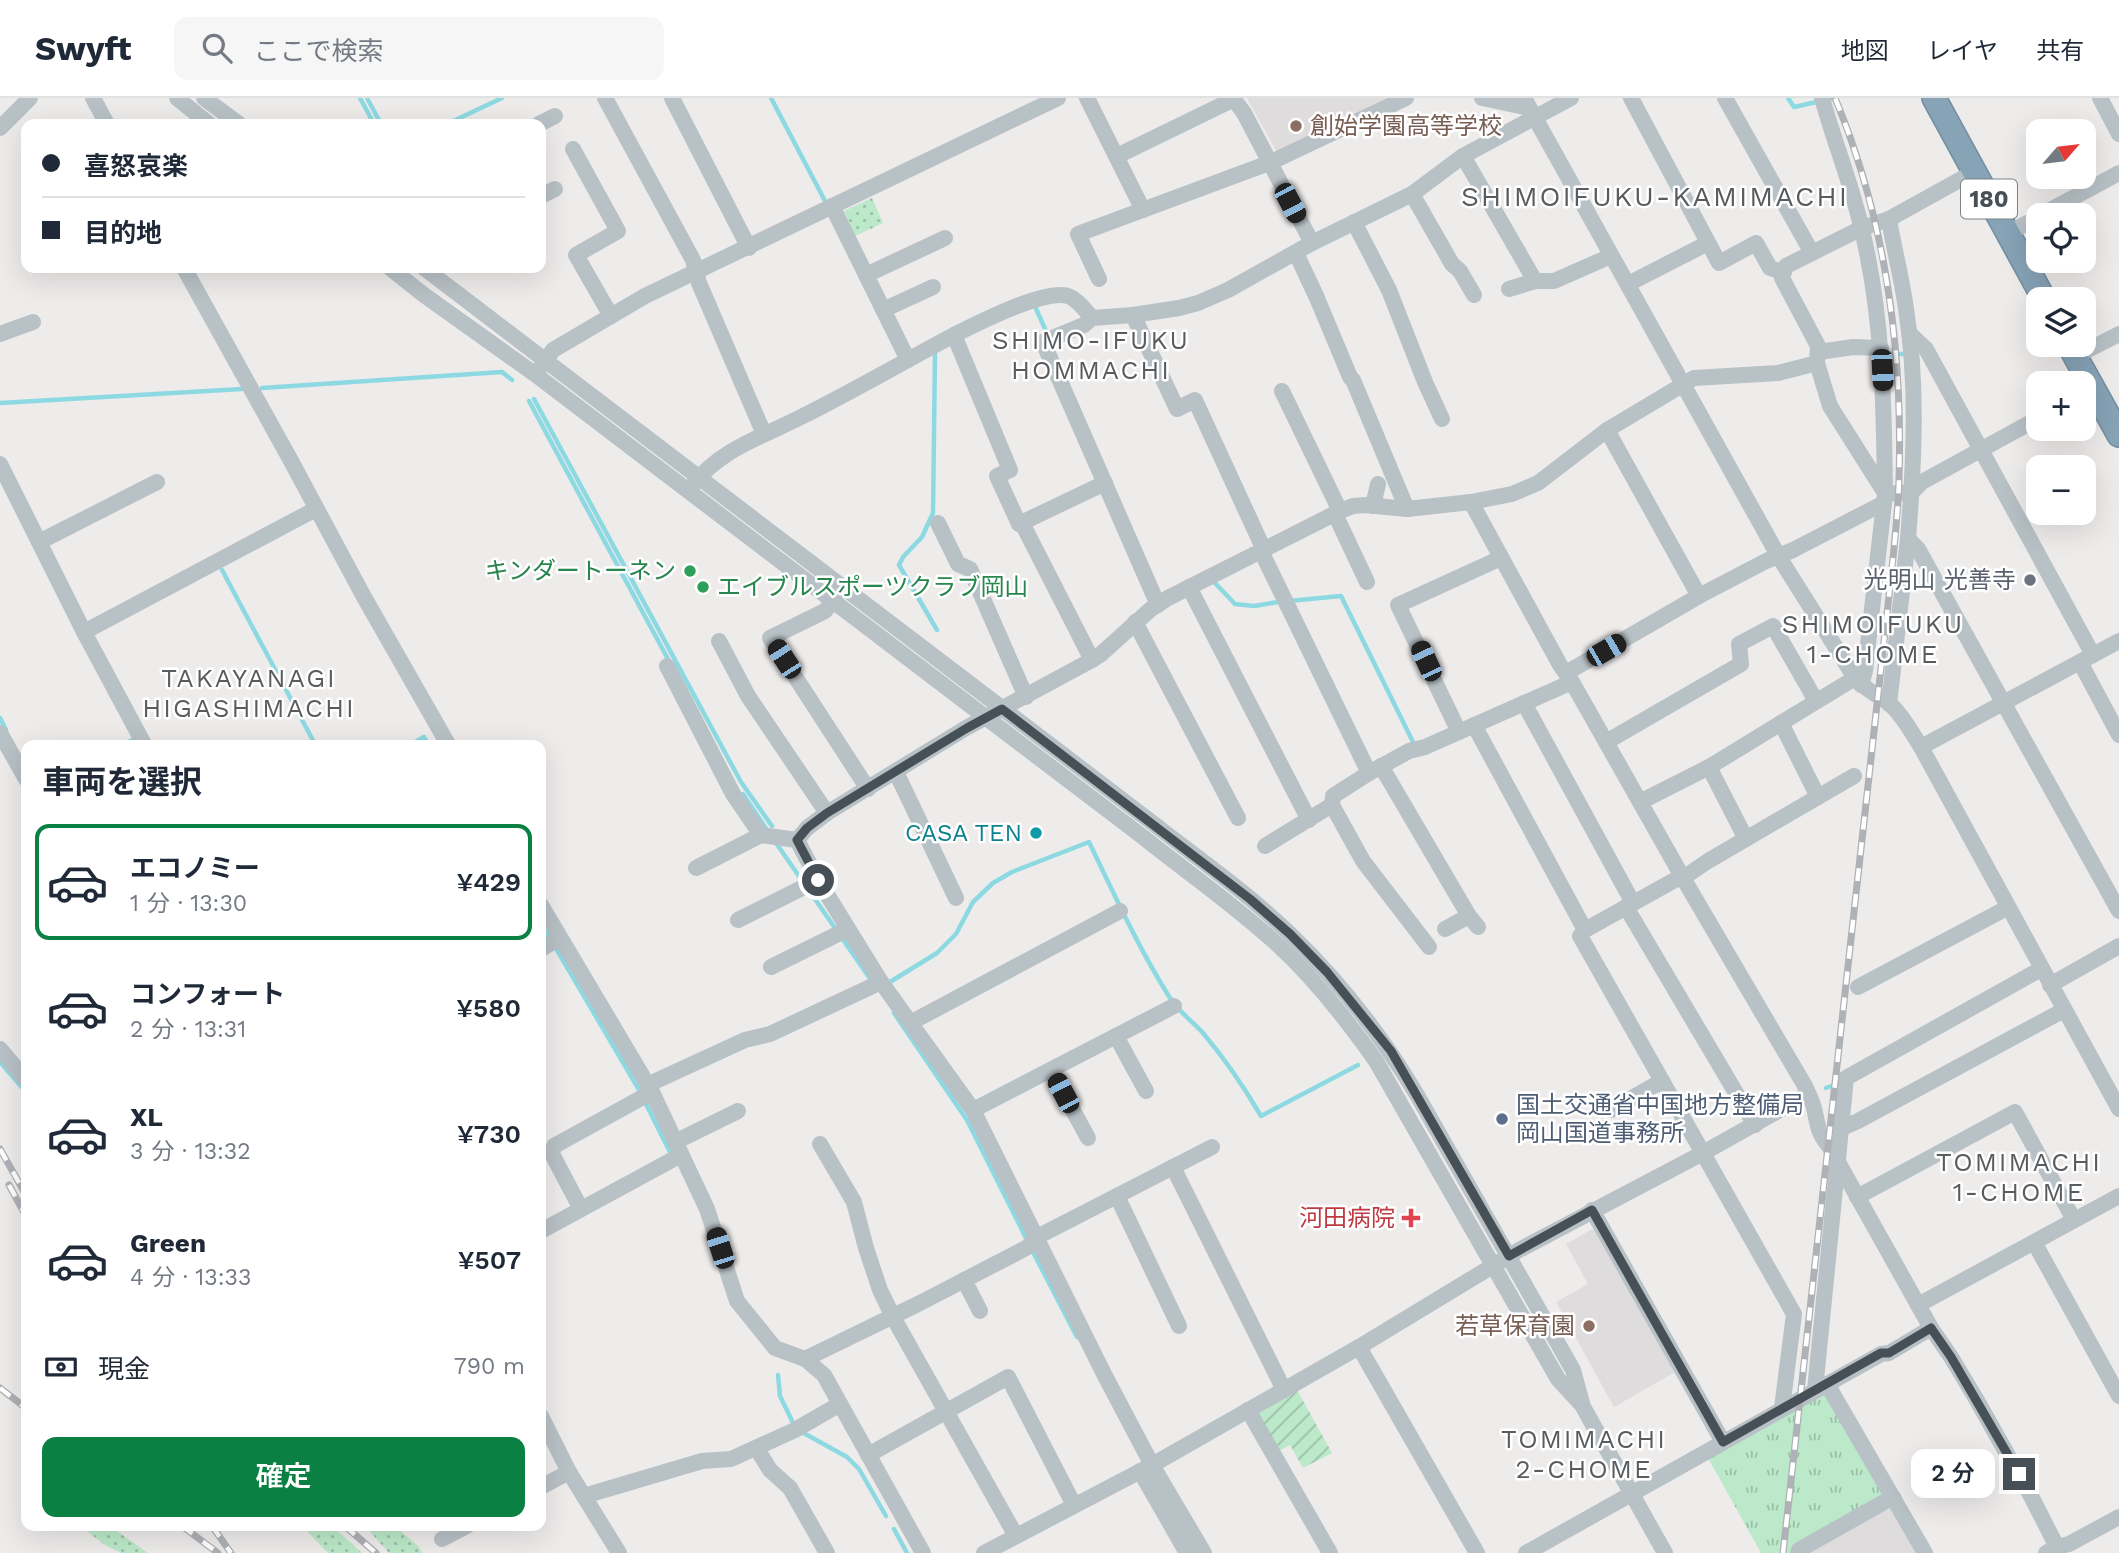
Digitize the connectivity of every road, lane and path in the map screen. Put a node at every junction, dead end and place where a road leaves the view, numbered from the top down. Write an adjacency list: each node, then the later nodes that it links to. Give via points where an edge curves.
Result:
1 (30, 98): 24 (street)
2 (93, 98): 20 (street)
3 (177, 98): 21 (street)
4 (204, 98): 22 (street)
5 (605, 98): 48 (street)
6 (672, 98): 44 (street)
7 (1058, 98): 34 (street)
8 (1087, 98): 27 (street)
9 (1406, 98): 29 (street)
10 (1482, 98): 18 (street)
11 (1571, 98): 18 (street)
12 (1631, 98): 43 (street)
13 (1725, 98): 46 (street)
14 (1934, 98): 30 (highway, 180)
15 (2099, 98): 25 (street)
16 (1233, 99): 27 (street); 29 (street)
17 (1823, 101): 39 (street)
18 (1529, 108): 28 (street); 47 (street)
19 (555, 116): 23 (street)
20 (104, 119)
21 (203, 119)
22 (232, 119)
23 (546, 120)
24 (0, 128)
25 (2119, 134)
26 (573, 149): 65 (street, via 618,231 576,255)
27 (1117, 156): 35 (street)
28 (1463, 156): 32 (street); 56 (street)
29 (1269, 163): 35 (street); 42 (street)
30 (1974, 172): 36 (street); 40 (highway, 180)
31 (2119, 173): 33 (street)
32 (1412, 194): 37 (street); 62 (street)
33 (2064, 203)
34 (832, 206): 44 (street); 54 (street)
35 (1143, 210): 55 (street, via 1078,234)
36 (1889, 219): 39 (street); 68 (street)
37 (1353, 222): 42 (street); 81 (street, via 1389,290)
38 (2026, 223): 40 (street)
39 (1862, 228): 46 (street); 73 (street)
40 (2008, 233): 59 (highway, 180)
41 (945, 238): 54 (street)
42 (1312, 243): 45 (street)
43 (1708, 243): 49 (street, via 1719,263 1756,243 1770,268); 57 (street)
44 (749, 248): 48 (street)
45 (1296, 253): 64 (street, via 1198,303); 100 (street)
46 (1812, 253): 49 (street)
47 (1611, 256): 56 (street, via 1554,281); 57 (street)
48 (696, 271): 65 (street); 85 (street)
49 (1782, 272): 74 (street, via 1818,346)
50 (187, 273): 99 (street)
51 (396, 273): 61 (street)
52 (412, 273): 61 (street, via 430,287)
53 (433, 273): 76 (street)
54 (866, 275): 63 (street)
55 (1098, 279)
56 (1535, 281): 60 (street)
57 (1628, 284): 78 (street)
58 (933, 287): 63 (street)
59 (2037, 287)
60 (1509, 289)
61 (424, 295): 77 (street)
62 (1474, 295)
63 (883, 310): 75 (street)
64 (1133, 315): 66 (street); 108 (street, via 1177,409 1195,400)
65 (611, 316): 76 (street, via 554,350)
66 (1092, 318): 71 (street, via 1065,295 1032,300); 92 (street, via 1043,342)
67 (33, 322): 69 (street)
68 (1909, 333): 88 (street, via 1926,349); 95 (street)
69 (0, 334)
70 (2119, 334): 72 (street)
71 (954, 335): 75 (street); 103 (street, via 1010,470 997,476)
72 (2096, 342)
73 (1881, 348): 74 (street, via 1853,347); 96 (street)
74 (1818, 358): 78 (street, via 1778,373 1694,378); 96 (street, via 1830,406)
75 (908, 359): 85 (street)
76 (546, 360): 77 (street); 83 (street)
77 (536, 375): 87 (street)
78 (1683, 384): 84 (street); 109 (street)
79 (1282, 391): 101 (street)
80 (2096, 401): 86 (highway)
81 (1442, 419)
82 (2026, 425): 88 (street)
83 (638, 430): 87 (street); 90 (street)
84 (1607, 430): 97 (street, via 1538,482 1512,494); 114 (street)
85 (764, 434): 90 (street, via 715,461)
86 (2119, 435)
87 (628, 445): 94 (street)
88 (1982, 449): 95 (street); 122 (street)
89 (0, 464): 107 (street)
90 (699, 477): 94 (street); 104 (street)
91 (157, 482): 107 (street)
92 (1105, 483): 103 (street); 116 (street)
93 (1378, 484): 98 (street)
94 (688, 491): 106 (street)
95 (1912, 492): 96 (street); 105 (street)
96 (1884, 498): 109 (street); 127 (street, via 1865,671)
97 (1471, 502): 100 (street); 110 (street)
98 (1373, 506): 100 (street); 101 (street, via 1353,506)
99 (316, 509): 118 (street); 140 (street)
100 (1407, 509)
101 (1338, 513): 108 (street); 111 (street)
102 (939, 523): 128 (street, via 958,564 970,569)
103 (1018, 524): 123 (street)
104 (763, 526): 106 (street); 112 (street)
105 (1909, 539): 131 (street); 132 (street)
106 (752, 540): 115 (street)
107 (39, 542): 118 (street)
108 (1263, 551): 113 (street); 146 (street)
109 (1779, 557): 114 (street); 127 (street)
110 (1501, 558): 126 (street); 136 (street, via 1398,605)
111 (1367, 582)
112 (843, 587): 115 (street); 121 (street)
113 (1189, 587): 116 (street); 156 (street)
114 (1699, 596): 126 (street)
115 (832, 601): 125 (street); 150 (street, via 825,611 770,638)
116 (1158, 605): 117 (street)
117 (1135, 622): 123 (street); 155 (street)
118 (85, 632): 139 (street)
119 (719, 641): 154 (street, via 748,696)
120 (2119, 641): 122 (street)
121 (931, 655): 125 (street); 133 (street)
122 (2086, 659): 131 (street); 138 (street)
123 (1092, 660): 128 (street)
124 (667, 666): 158 (street, via 733,793)
125 (920, 669): 134 (street)
126 (1569, 678): 130 (street); 141 (street)
127 (1858, 681): 129 (street); 132 (street)
128 (1026, 696): 133 (street)
129 (1816, 701): 135 (street); 141 (street, via 1773,626 1739,644 1741,664)
130 (1524, 703): 136 (street); 167 (street)
131 (2003, 703): 142 (street); 170 (street)
132 (1889, 704): 142 (street)
133 (1002, 709): 134 (street); 143 (street)
134 (985, 718): 147 (street); 149 (street)
135 (1781, 723): 144 (street); 151 (street)
136 (1467, 729): 146 (street, via 1409,751); 174 (street)
137 (0, 733): 145 (street)
138 (2119, 735)
139 (142, 740)
140 (446, 740)
141 (1606, 742): 152 (street)
142 (1921, 747): 168 (street)
143 (1073, 764): 149 (street); 157 (street)
144 (1709, 767): 152 (street); 160 (street)
145 (21, 770)
146 (1375, 770): 153 (street, via 1333,796); 173 (street, via 1474,922)
147 (896, 772): 150 (street); 166 (street)
148 (1854, 776): 151 (street)
149 (1063, 777): 159 (street)
150 (867, 789): 154 (street)
151 (1818, 797): 160 (street)
152 (1640, 802): 164 (street)
153 (1332, 806): 156 (street); 178 (street, via 1363,860)
154 (827, 813): 161 (street)
155 (1238, 818)
156 (1309, 820): 162 (street)
157 (1154, 824): 159 (street); 181 (street, via 1250,899)
158 (769, 836): 161 (street); 163 (street)
159 (1143, 838): 183 (street, via 1240,912)
160 (1746, 839): 164 (street)
161 (797, 840): 165 (street)
162 (1265, 846)
163 (696, 867)
164 (1682, 877): 167 (street); 198 (street)
165 (810, 884): 171 (street); 175 (street)
166 (956, 898)
167 (1629, 905): 174 (street); 205 (street)
168 (2007, 908): 180 (street); 185 (street)
169 (1120, 911): 190 (street)
170 (2119, 911)
171 (738, 920)
172 (546, 924): 176 (street)
173 (1445, 929)
174 (1585, 930): 195 (street, via 1580,936)
175 (842, 932): 179 (street); 182 (street)
176 (551, 943): 197 (street)
177 (2119, 946): 184 (street)
178 (1429, 947)
179 (771, 967)
180 (2041, 970): 184 (street); 206 (street, via 1846,1078)
181 (1327, 972): 183 (street); 187 (street)
182 (877, 984): 190 (street); 197 (street, via 770,1034 745,1040)
183 (1315, 984): 189 (street)
184 (2050, 985): 188 (street)
185 (1858, 987)
186 (1174, 1006): 191 (street)
187 (1359, 1010): 189 (street); 199 (street)
188 (2064, 1010): 201 (street); 206 (street)
189 (1346, 1021): 200 (street)
190 (910, 1023): 202 (street)
191 (1116, 1036): 193 (street); 196 (street)
192 (0, 1049): 194 (street)
193 (1051, 1070): 202 (street); 207 (street)
194 (21, 1074)
195 (1662, 1081): 203 (street); 213 (street)
196 (1146, 1091)
197 (646, 1093): 211 (street); 219 (street, via 554,1146 552,1154)
198 (1808, 1094): 205 (street); 214 (street, via 1817,1128)
199 (1418, 1095): 200 (street); 208 (street)
200 (1401, 1104): 212 (street)
201 (2119, 1109)
202 (973, 1110): 225 (street)
203 (1611, 1110)
204 (738, 1111): 211 (street)
205 (1755, 1125): 213 (street)
206 (1842, 1128): 214 (street)
207 (1088, 1138)
208 (1443, 1140): 212 (street); 221 (street)
209 (820, 1144): 232 (street, via 855,1202 869,1259)
210 (1212, 1147): 215 (street)
211 (678, 1148): 219 (street); 236 (street, via 707,1209 737,1301 775,1349)
212 (1427, 1149): 223 (street)
213 (1703, 1153): 220 (street); 242 (street, via 1794,1314)
214 (1838, 1163): 218 (street); 237 (street)
215 (1173, 1167): 216 (street); 238 (street)
216 (1117, 1196): 225 (street); 233 (street)
217 (2119, 1196): 222 (street)
218 (1857, 1197): 222 (street, via 2015,1112); 230 (street)
219 (581, 1209): 224 (street)
220 (1592, 1210): 227 (street); 246 (street)
221 (1485, 1214): 223 (street); 227 (street)
222 (2074, 1220): 226 (street)
223 (1469, 1223): 228 (street)
224 (546, 1228)
225 (1032, 1242): 229 (street); 249 (street)
226 (2034, 1242): 230 (street); 239 (street)
227 (1509, 1256): 228 (street); 241 (street, via 1573,1370)
228 (1494, 1266): 235 (street); 241 (street, via 1558,1379)
229 (964, 1280): 231 (street); 232 (street)
230 (1918, 1305): 234 (street)
231 (980, 1311)
232 (893, 1317): 236 (street); 244 (street)
233 (1179, 1326)
234 (1931, 1328): 237 (street); 260 (street)
235 (1359, 1347): 238 (street); 268 (street)
236 (805, 1359): 240 (street, via 824,1375)
237 (1821, 1387): 242 (street); 254 (street)
238 (1284, 1390): 243 (street)
239 (2119, 1396)
240 (840, 1404): 247 (street); 248 (street)
241 (1582, 1405): 252 (street)
242 (1782, 1408): 246 (street)
243 (1248, 1410): 249 (street); 267 (street)
244 (947, 1412): 248 (street); 255 (street, via 1008,1377); 259 (street)
245 (546, 1426): 250 (street)
246 (1723, 1442): 252 (street)
247 (757, 1449): 253 (street); 262 (street, via 770,1470 790,1488)
248 (868, 1455): 263 (street)
249 (1146, 1468): 255 (street); 265 (street); 266 (street)
250 (569, 1472): 251 (street); 253 (street)
251 (546, 1484)
252 (1632, 1493): 269 (street); 270 (street)
253 (584, 1496): 261 (street)
254 (1894, 1497): 271 (street); 272 (street)
255 (1074, 1505): 259 (street)
256 (2119, 1517): 260 (street)
257 (457, 1531): 258 (street)
258 (442, 1539)
259 (1014, 1543): 264 (street)
260 (2062, 1549)
261 (619, 1553)
262 (827, 1553)
263 (923, 1553)
264 (984, 1553)
265 (1187, 1553)
266 (1204, 1553)
267 (1330, 1553)
268 (1477, 1553)
269 (1526, 1553)
270 (1665, 1553)
271 (1798, 1553)
272 (1925, 1553)

